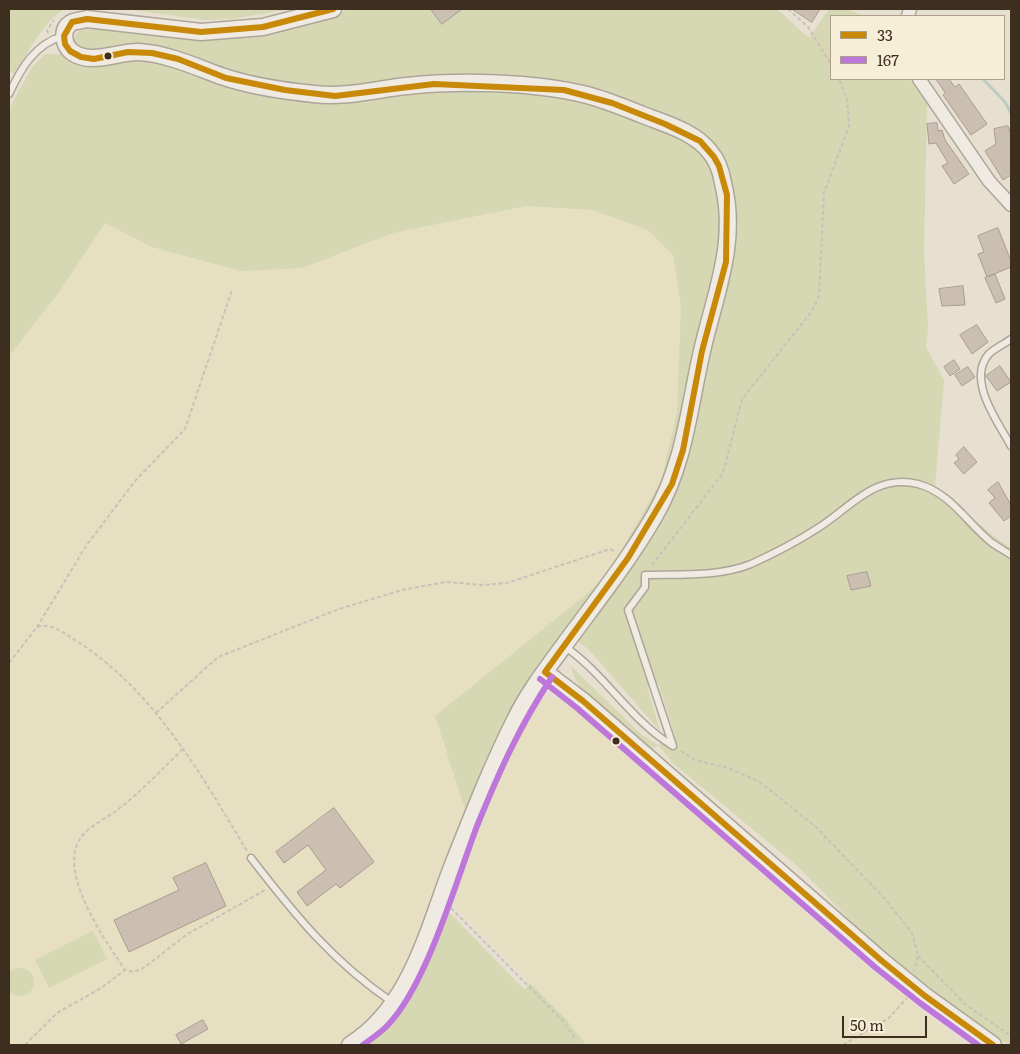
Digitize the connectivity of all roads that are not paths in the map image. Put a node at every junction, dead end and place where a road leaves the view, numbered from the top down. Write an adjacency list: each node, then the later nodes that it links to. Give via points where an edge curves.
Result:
1 (333, 9): 2 (street, via 263,27 201,32 87,19 72,22)
2 (64, 36): 4 (lane, via 49,40 38,48); 9 (street, via 70,51 81,57 94,59 128,52 152,53 178,59 226,78 312,94 335,96 434,84 564,90 612,103 665,124 689,134 709,149 719,166 727,196 726,262 702,351 683,450 672,484 628,558)
3 (920, 80): 5 (street, via 989,181)
4 (9, 94)
5 (1011, 205)
6 (1011, 339): 7 (lane, via 988,355 980,380)
7 (1011, 446)
8 (1011, 555): 9 (lane, via 991,542 954,504 933,490 917,484 886,484 870,489 818,528 750,564 705,574 646,575 645,587 628,610 673,746 655,736 580,657)
9 (563, 646): 10 (street)
10 (544, 672): 12 (street, via 506,738 439,899 419,956 404,988); 14 (street, via 583,701 915,988)
11 (251, 858): 12 (lane, via 324,947)
12 (393, 1002): 13 (street, via 367,1033)
13 (350, 1045)
14 (993, 1045)

